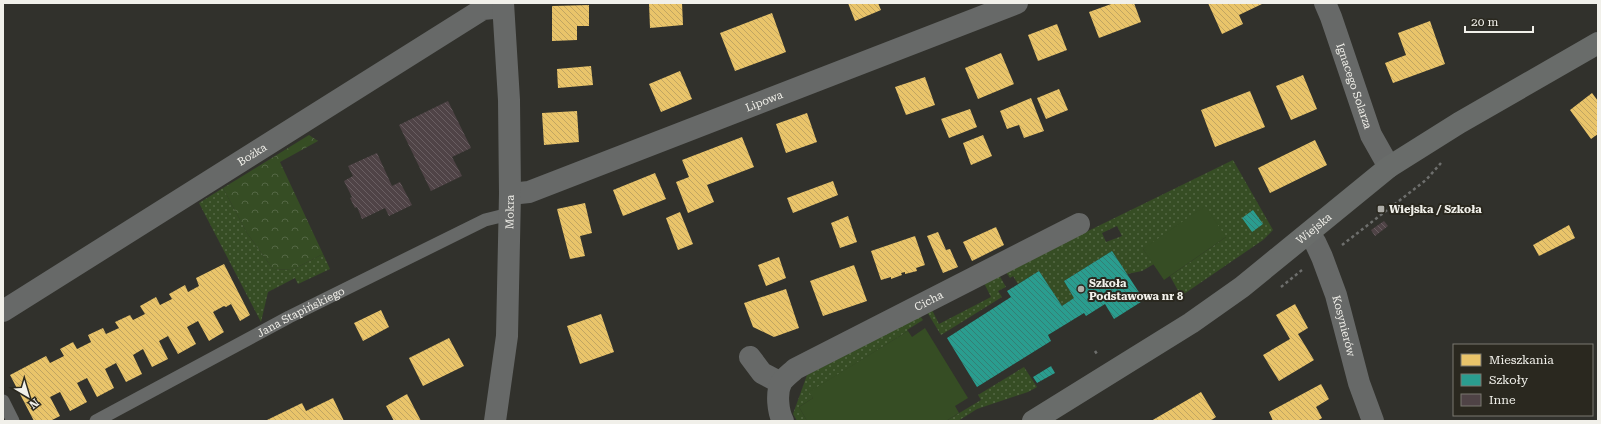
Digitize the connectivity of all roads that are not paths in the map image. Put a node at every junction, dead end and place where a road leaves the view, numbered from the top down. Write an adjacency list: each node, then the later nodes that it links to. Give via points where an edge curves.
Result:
1 (1017, 3): 6 (street, Lipowa, via 529,192)
2 (1325, 3): 5 (street, Ignacego Solarza, via 1371,135)
3 (503, 5): 6 (street, Mokra, via 509,100); 9 (street, Bożka, via 483,8)
4 (1598, 42): 5 (street, Wiejska)
5 (1389, 167): 8 (street, Wiejska)
6 (510, 204): 14 (lane, Jana Stapińskiego, via 485,220 289,317); 15 (street, Mokra, via 507,336)
7 (1079, 224): 11 (street, Cicha, via 795,369)
8 (1309, 234): 17 (street, Wiejska, via 1257,276 1191,323); 18 (street, Kosynierów, via 1315,242 1336,295 1359,383)
9 (3, 311)
10 (750, 357): 11 (street, via 762,373)
11 (781, 383): 16 (street, via 778,399)
12 (3, 401): 13 (lane)
13 (13, 421)
14 (96, 421)
15 (496, 421)
16 (783, 421)
17 (1033, 421)
18 (1374, 421)

